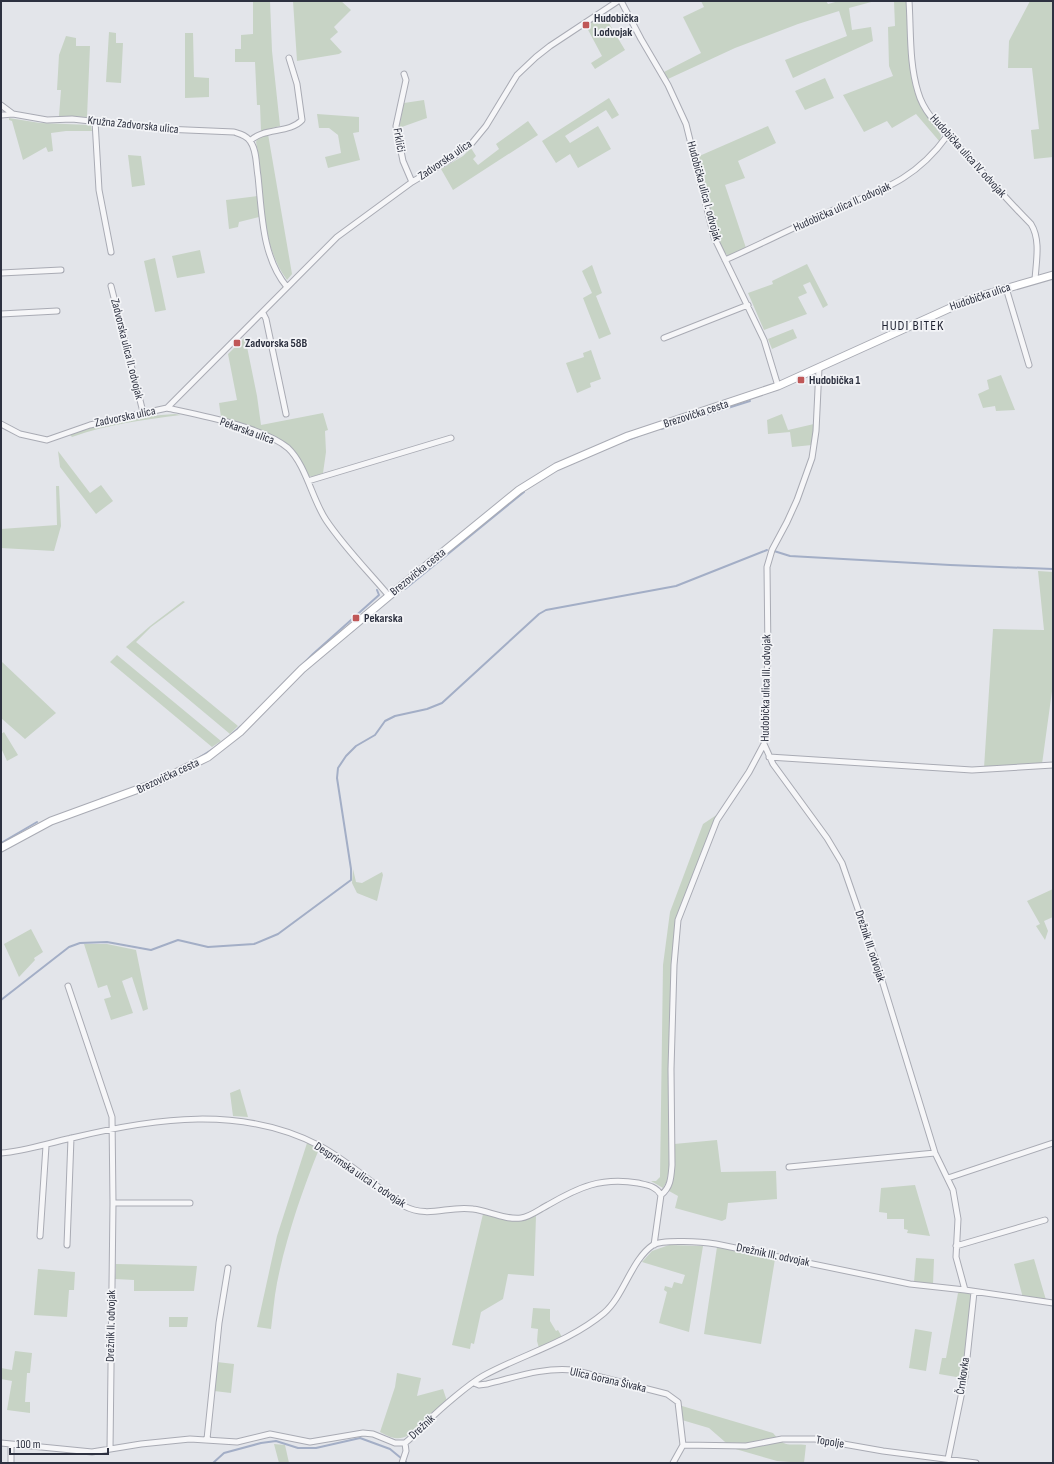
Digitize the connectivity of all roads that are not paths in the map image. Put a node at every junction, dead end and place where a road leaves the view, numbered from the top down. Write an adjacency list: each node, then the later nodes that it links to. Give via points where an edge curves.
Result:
1 (620, 1): 11 (street, Zadvorska ulica, via 536,57 517,75 479,136 458,154); 13 (street, Hudobička ulica I. odvojak, via 668,85 686,124 709,221)
2 (909, 1): 9 (street, Hudobička ulica IV. odvojak, via 913,69 918,93 931,118)
3 (289, 58): 10 (street, via 297,84 302,120 294,125 256,136)
4 (404, 74): 11 (street, Frkliči, via 406,80 396,126 403,161)
5 (1, 105): 6 (street, Kružna Zadvorska ulica)
6 (14, 114): 7 (street, Kružna Zadvorska ulica); 8 (street, Kružna Zadvorska ulica, via 47,120)
7 (1, 115)
8 (95, 121): 10 (street, Kružna Zadvorska ulica, via 164,129 234,132); 12 (street, via 99,190)
9 (947, 136): 13 (street, Hudobička ulica II. odvojak, via 938,150 920,168 894,184); 17 (street, Hudobička ulica IV. odvojak, via 1031,224 1036,242)
10 (250, 141): 19 (street, via 256,156 267,246 275,270)
11 (412, 182): 19 (street, Zadvorska ulica, via 337,237)
12 (111, 252)
13 (725, 260): 21 (street, Hudobička ulica I. odvojak)
14 (61, 270): 15 (street)
15 (1, 273)
16 (1053, 275): 17 (main road, Hudobička ulica)
17 (1035, 280): 20 (main road, Hudobička ulica)
18 (111, 286): 30 (street, Zadvorska ulica II. odvojak)
19 (287, 287): 23 (street, Zadvorska ulica)
20 (1006, 288): 26 (street); 27 (main road, Hudobička ulica, via 951,307)
21 (748, 305): 25 (street); 28 (street, Hudobička ulica I. odvojak, via 766,346)
22 (57, 311): 24 (street)
23 (263, 313): 29 (street, Zadvorska ulica); 31 (street)
24 (1, 314)
25 (664, 338)
26 (1029, 365)
27 (819, 368): 28 (main road, Hudobička ulica); 36 (street, Hudobička ulica III. odvojak, via 812,458 788,522 772,550 767,566 768,655)
28 (778, 386): 35 (main road, Brezovička cesta, via 628,436 556,467 519,490)
29 (167, 408): 30 (street, Zadvorska ulica); 34 (street, Pekarska ulica, via 225,421 282,444 292,453)
30 (143, 412): 32 (street, Zadvorska ulica, via 90,425 47,440 20,434)
31 (286, 414)
32 (1, 424)
33 (452, 438): 34 (street)
34 (308, 482): 35 (street, Pekarska ulica, via 326,520)
35 (389, 596): 39 (main road, Brezovička cesta, via 302,669 240,732 208,757 155,783 51,821)
36 (764, 744): 37 (street, Hudobička ulica III. odvojak); 49 (street, via 717,820 678,920 671,1069 672,1166 670,1181)
37 (769, 757): 38 (street, Hudobička ulica III. odvojak, via 972,770); 46 (street, Drežnik III. odvojak, via 842,863 877,964)
38 (1053, 765)
39 (1, 848)
40 (68, 986): 41 (street, Drežnik II. odvojak, via 112,1116)
41 (113, 1130): 42 (street, Desprimska ulica I. odvojak); 49 (street, Desprimska ulica I. odvojak, via 192,1118 219,1119 277,1128 333,1154 404,1206 419,1212 472,1209 509,1218 521,1218 577,1188 609,1181 646,1184 655,1187); 51 (street, Drežnik II. odvojak)
42 (71, 1138): 44 (street, Desprimska ulica I. odvojak); 54 (street)
43 (1053, 1143): 48 (street)
44 (46, 1146): 45 (street, Desprimska ulica I. odvojak); 53 (street)
45 (1, 1153)
46 (935, 1153): 47 (street); 48 (street, Drežnik III. odvojak)
47 (789, 1167)
48 (948, 1178): 56 (street, Drežnik III. odvojak, via 956,1204)
49 (661, 1195): 55 (street)
50 (190, 1203): 51 (street)
51 (113, 1204): 67 (street, Drežnik II. odvojak)
52 (1045, 1220): 56 (street)
53 (40, 1236)
54 (67, 1245)
55 (654, 1245): 58 (street, Drežnik III. odvojak, via 685,1242 716,1244 910,1284); 61 (street, Drežnik, via 638,1264 611,1306 600,1316 570,1336)
56 (956, 1246): 58 (street, Drežnik III. odvojak, via 957,1265)
57 (228, 1268): 62 (street, via 219,1323)
58 (965, 1290): 59 (street, Drežnik III. odvojak)
59 (974, 1292): 60 (street, Drežnik III. odvojak); 68 (street, Črnkovka, via 964,1377)
60 (1053, 1303)
61 (474, 1383): 64 (street, Drežnik); 66 (street, Ulica Gorana Šivaka, via 487,1384 558,1369 573,1370 667,1394 678,1402)
62 (207, 1439): 64 (street, Drežnik, via 237,1442 270,1434 310,1442 363,1432 395,1443); 67 (street, Drežnik)
63 (1, 1443): 65 (street, Drežnik)
64 (405, 1443): 70 (street)
65 (11, 1444): 67 (street, Drežnik, via 92,1452); 69 (street)
66 (683, 1445): 68 (street, Topolje, via 746,1446 782,1439 815,1439); 71 (street)
67 (110, 1449)
68 (948, 1459): 72 (street, Topolje)
69 (11, 1463)
70 (402, 1463)
71 (673, 1463)
72 (976, 1463)

